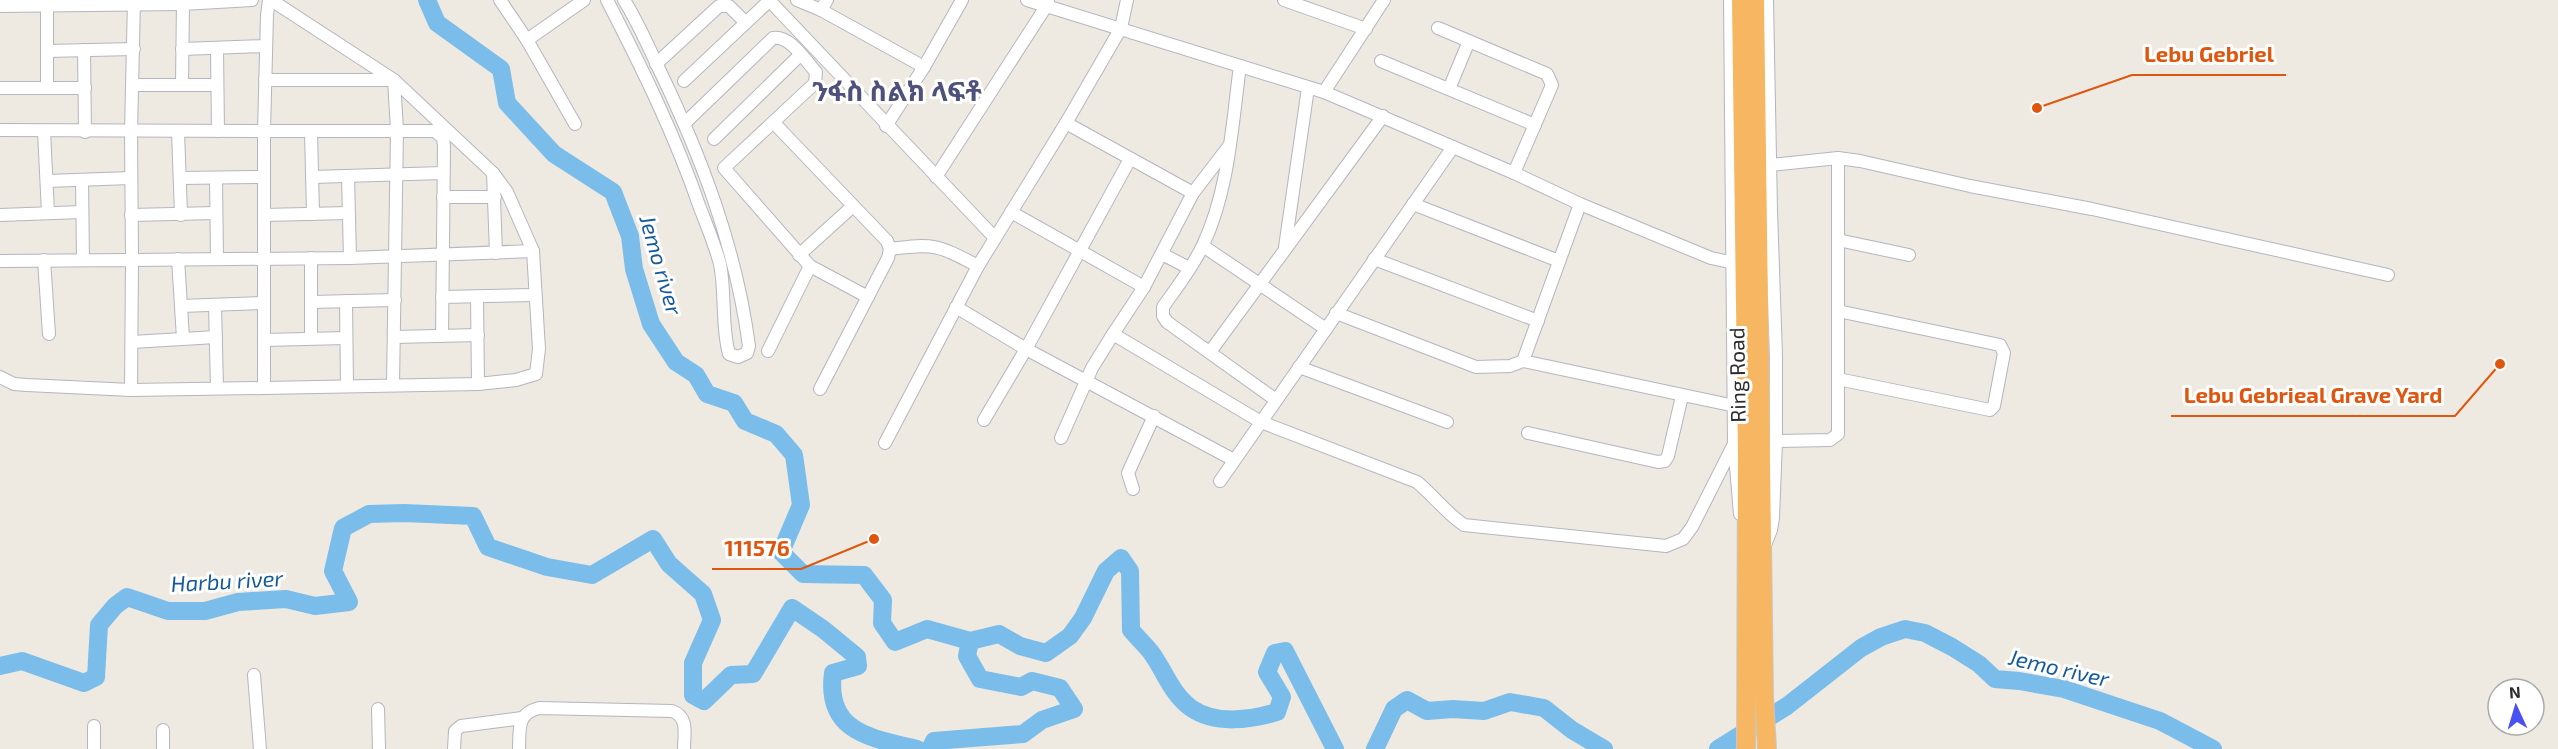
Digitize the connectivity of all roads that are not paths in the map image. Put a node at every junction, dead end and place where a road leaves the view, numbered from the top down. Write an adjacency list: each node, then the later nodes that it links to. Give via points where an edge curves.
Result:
1 (252, 0): 17 (street)
2 (270, 0): 31 (street); 43 (street)
3 (500, 0): 29 (street)
4 (584, 0): 29 (street)
5 (607, 0): 55 (street, via 643,70 692,184 719,262 725,300 725,340 729,354 738,357 747,353 749,346 743,300 707,178)
6 (769, 0): 25 (street); 60 (street)
7 (797, 0): 23 (street)
8 (962, 0): 41 (street)
9 (1027, 0): 19 (street)
10 (1127, 0): 26 (street)
11 (1284, 0): 27 (street)
12 (1384, 0): 27 (street)
13 (1730, 0): 130 (street)
14 (1741, 0): 130 (highway, Ring Road)
15 (1755, 0): 130 (highway, Ring Road)
16 (1767, 0): 76 (street)
17 (183, 2): 21 (street); 34 (street)
18 (628, 2): 39 (street)
19 (1047, 2): 26 (street); 84 (street)
20 (86, 3): 21 (street); 22 (street)
21 (134, 3): 33 (street)
22 (47, 5): 24 (street); 36 (street)
23 (824, 5): 41 (street)
24 (0, 6)
25 (745, 22): 39 (street, via 729,6 719,6); 44 (street)
26 (1121, 28): 40 (street); 57 (street)
27 (1366, 28): 53 (street)
28 (1438, 28): 30 (street)
29 (527, 40): 58 (street)
30 (1470, 41): 52 (street); 59 (street, via 1547,74 1552,85)
31 (266, 46): 32 (street); 42 (street)
32 (217, 48): 34 (street); 47 (street)
33 (134, 49): 35 (street); 45 (street)
34 (182, 49): 46 (street)
35 (84, 50): 36 (street); 50 (street)
36 (47, 51): 49 (street)
37 (800, 55): 55 (street, via 786,40 773,38); 56 (street, via 816,72 815,83); 71 (street)
38 (1381, 61): 52 (street)
39 (656, 64): 55 (street)
40 (1240, 66): 51 (street); 72 (street)
41 (924, 67): 60 (street)
42 (265, 80): 43 (street); 67 (street)
43 (394, 80): 61 (street); 63 (street)
44 (684, 81)
45 (132, 85): 46 (street); 70 (street)
46 (182, 85): 47 (street)
47 (217, 85): 66 (street)
48 (0, 88): 49 (street)
49 (47, 88): 50 (street)
50 (85, 88): 69 (street)
51 (1308, 88): 53 (street); 110 (street)
52 (1449, 90): 59 (street)
53 (1324, 92): 54 (street)
54 (1383, 116): 73 (street); 110 (street)
55 (685, 123)
56 (774, 123): 95 (street); 116 (street, via 724,168)
57 (1066, 123): 75 (street); 97 (street)
58 (575, 124)
59 (1535, 125): 79 (street)
60 (886, 126): 84 (street)
61 (441, 129): 63 (street); 77 (street); 78 (street)
62 (0, 130): 64 (street)
63 (397, 130): 68 (street); 80 (street)
64 (44, 131): 69 (street); 89 (street)
65 (178, 131): 66 (street); 70 (street); 86 (street)
66 (218, 131): 67 (street)
67 (264, 131): 68 (street); 82 (street)
68 (311, 131): 83 (street)
69 (85, 132): 70 (street)
70 (131, 132): 85 (street)
71 (714, 139)
72 (1229, 146): 90 (street); 108 (street, via 1224,182)
73 (1453, 147): 79 (street); 93 (street)
74 (1838, 158): 76 (street); 107 (street); 134 (street, via 2092,208)
75 (1130, 159): 90 (street); 112 (street)
76 (1770, 165): 130 (street)
77 (443, 173): 80 (street); 91 (street)
78 (493, 173): 92 (street); 111 (street, via 516,209)
79 (1514, 173): 94 (street)
80 (396, 174): 81 (street); 118 (street)
81 (348, 176): 83 (street); 100 (street)
82 (264, 177): 87 (street); 105 (street)
83 (312, 177): 101 (street)
84 (936, 177): 106 (street)
85 (131, 178): 88 (street); 103 (street)
86 (180, 178): 87 (street); 104 (street)
87 (216, 178): 99 (street)
88 (82, 180): 89 (street); 96 (street)
89 (47, 181): 98 (street)
90 (1193, 193): 115 (street)
91 (443, 197): 92 (street); 114 (street)
92 (495, 197): 113 (street)
93 (1413, 204): 124 (street); 129 (street)
94 (1580, 204): 129 (street); 130 (street, via 1711,258)
95 (853, 206): 109 (street); 116 (street)
96 (82, 212): 98 (street); 126 (street)
97 (1011, 212): 106 (street); 112 (street)
98 (48, 213): 102 (street)
99 (216, 213): 104 (street); 119 (street)
100 (348, 213): 101 (street); 122 (street)
101 (313, 214): 105 (street)
102 (0, 215)
103 (132, 215): 104 (street); 127 (street)
104 (181, 215)
105 (264, 215): 120 (street)
106 (995, 238): 132 (street)
107 (1838, 240): 117 (street); 148 (street)
108 (1203, 246): 133 (street); 135 (street)
109 (890, 249): 132 (street, via 936,246); 140 (street)
110 (1285, 249): 135 (street)
111 (533, 251): 113 (street); 137 (street)
112 (1079, 251): 136 (street); 163 (street)
113 (496, 253): 114 (street)
114 (442, 254): 118 (street); 138 (street)
115 (1162, 254): 133 (street); 136 (street)
116 (799, 255): 131 (street)
117 (1909, 255)
118 (396, 256): 122 (street); 141 (street)
119 (217, 258): 120 (street); 123 (street)
120 (264, 258): 121 (street); 144 (street)
121 (311, 258): 122 (street); 143 (street)
122 (350, 258)
123 (178, 259): 127 (street); 146 (street)
124 (1374, 259): 149 (street); 150 (street)
125 (44, 260): 126 (street); 128 (street); 152 (street)
126 (83, 260): 127 (street)
127 (132, 260): 162 (street)
128 (0, 261)
129 (1559, 261): 150 (street)
130 (1753, 263): 180 (street); 187 (street, via 1776,356); 193 (highway, Ring Road)
131 (810, 266): 140 (street); 164 (street)
132 (978, 266): 147 (street)
133 (1189, 268): 165 (street, via 1163,307 1163,316)
134 (2388, 275)
135 (1259, 284): 151 (street); 165 (street)
136 (1144, 287): 154 (street)
137 (535, 295): 139 (street); 171 (street, via 539,349 536,374 526,379)
138 (442, 297): 139 (street); 155 (street)
139 (477, 297): 153 (street)
140 (868, 297): 176 (street)
141 (395, 300): 142 (street); 157 (street)
142 (346, 301): 143 (street); 160 (street)
143 (311, 302): 159 (street)
144 (264, 303): 145 (street); 161 (street)
145 (215, 305): 146 (street); 156 (street)
146 (181, 306): 158 (street)
147 (957, 307): 163 (street); 188 (street)
148 (1838, 311): 169 (street); 169 (street, via 2000,345 2004,353 1990,410)
149 (1336, 314): 151 (street); 166 (street, via 1476,367 1510,366)
150 (1538, 321): 166 (street)
151 (1326, 329): 167 (street)
152 (49, 334)
153 (478, 334): 155 (street); 171 (street)
154 (1113, 334): 170 (street); 183 (street)
155 (442, 336): 157 (street)
156 (216, 337): 158 (street); 174 (street)
157 (394, 337): 172 (street)
158 (183, 338): 162 (street)
159 (311, 338): 160 (street); 161 (street)
160 (346, 338): 173 (street)
161 (264, 340): 175 (street)
162 (132, 342): 177 (street)
163 (1026, 350): 170 (street); 182 (street)
164 (768, 351)
165 (1210, 352): 179 (street)
166 (1523, 361): 178 (street)
167 (1299, 367): 179 (street); 184 (street)
168 (0, 377): 177 (street, via 14,384)
169 (1838, 379): 187 (street, via 1835,438)
170 (1087, 382): 181 (street); 186 (street)
171 (478, 384): 172 (street)
172 (393, 385): 173 (street)
173 (347, 386): 175 (street)
174 (217, 388): 175 (street); 177 (street)
175 (264, 388)
176 (820, 389)
177 (132, 390)
178 (1682, 396): 180 (street); 185 (street, via 1665,461)
179 (1276, 400): 183 (street)
180 (1735, 406): 189 (street)
181 (1154, 416): 190 (street); 192 (street, via 1128,473)
182 (984, 420)
183 (1261, 422): 189 (street, via 1417,482 1464,525 1666,546 1683,539 1692,527); 190 (street)
184 (1447, 422)
185 (1528, 433)
186 (1061, 438)
187 (1776, 441): 193 (street, via 1772,524)
188 (885, 443)
189 (1734, 444): 193 (street, via 1741,527)
190 (1234, 460): 191 (street)
191 (1220, 481)
192 (1133, 489)
193 (1754, 550): 206 (highway, Ring Road); 207 (highway, Ring Road)
194 (254, 675): 201 (street)
195 (378, 709): 202 (street)
196 (522, 718): 203 (street, via 461,726 455,731); 204 (street); 205 (street, via 538,708 672,711 684,720)
197 (94, 726): 199 (street)
198 (163, 730): 200 (street)
199 (94, 749)
200 (163, 749)
201 (260, 749)
202 (379, 749)
203 (454, 749)
204 (519, 749)
205 (684, 749)
206 (1746, 749)
207 (1767, 749)

